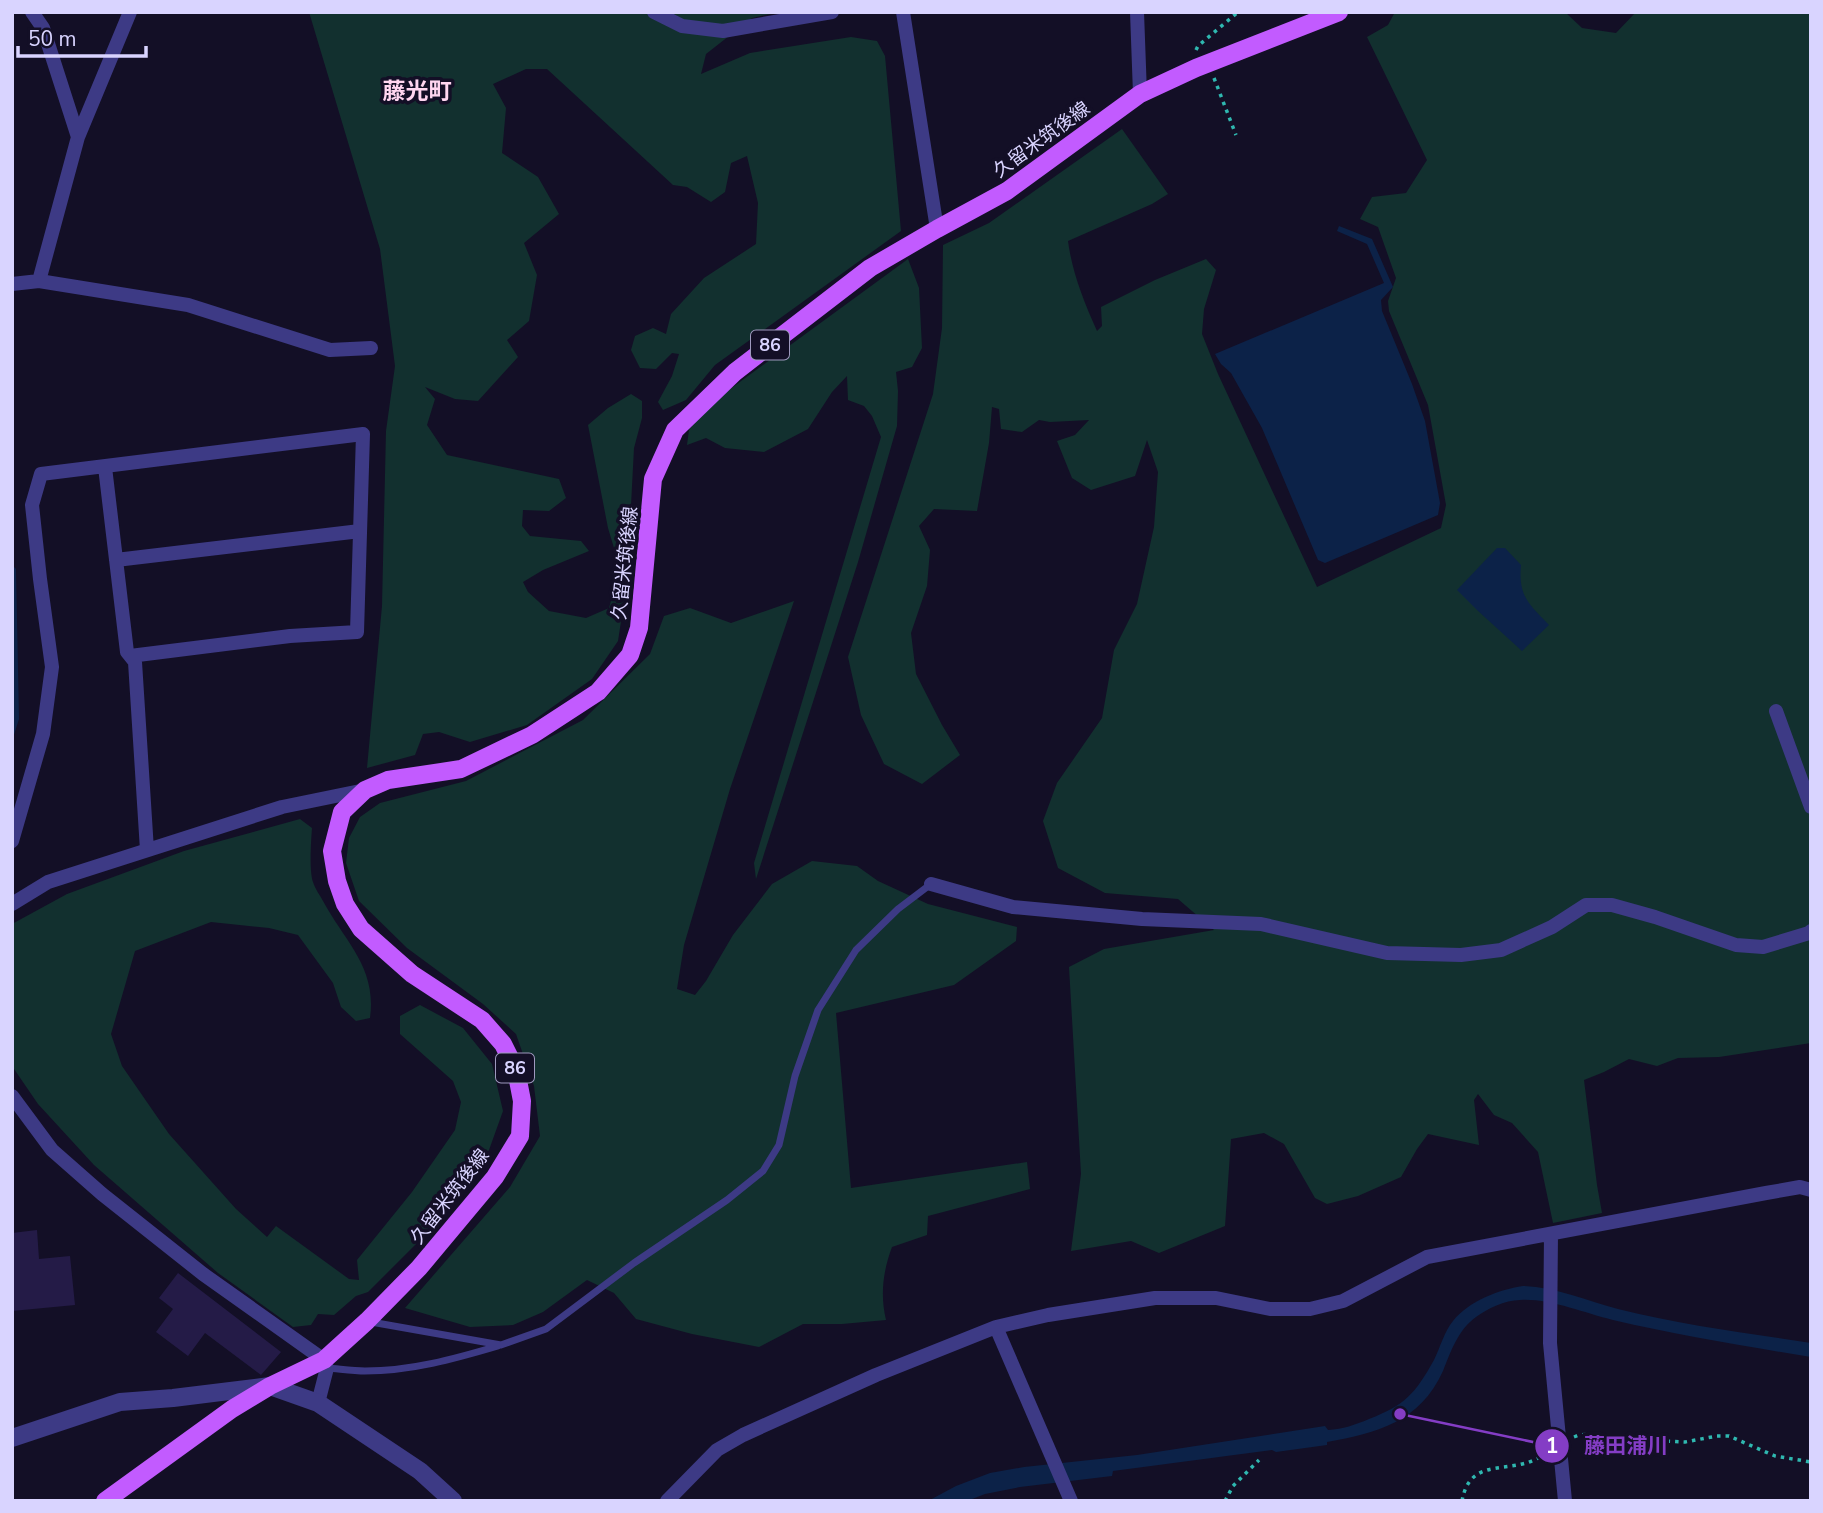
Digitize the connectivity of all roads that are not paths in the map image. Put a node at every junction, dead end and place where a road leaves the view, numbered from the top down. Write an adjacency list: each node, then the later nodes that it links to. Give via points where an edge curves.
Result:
1 (32, 12): 9 (street, via 43,28)
2 (130, 12): 9 (street)
3 (654, 12): 4 (street, via 682,26 723,31)
4 (832, 12)
5 (903, 12): 10 (street)
6 (1137, 12): 8 (street)
7 (1339, 12): 8 (main road, 久留米筑後線 / 86)
8 (1140, 94): 10 (main road, 久留米筑後線 / 86, via 1007,191)
9 (78, 136): 11 (street)
10 (937, 229): 19 (main road, 久留米筑後線 / 86, via 870,268 735,372 676,430 653,480 639,628 630,655 598,692 533,735 461,769 388,780)
11 (39, 281): 12 (street); 13 (street, via 188,305 330,350)
12 (12, 284)
13 (371, 348)
14 (105, 467): 15 (street, via 363,434); 16 (street); 21 (street, via 41,474 32,505 52,667 43,734)
15 (360, 531): 16 (street); 17 (street, via 357,632)
16 (116, 561): 17 (street)
17 (130, 656): 22 (street, via 135,662)
18 (1776, 711): 20 (street)
19 (365, 790): 22 (street, via 282,807); 29 (main road, 久留米筑後線 / 86, via 342,812 332,852 345,904 361,929 412,974 482,1020 503,1044 516,1070 522,1101 520,1136 495,1177 419,1268)
20 (1811, 807)
21 (12, 841)
22 (147, 850): 24 (street, via 48,881)
23 (930, 884): 25 (street, via 1013,907 1261,924 1387,953 1461,955 1501,950 1552,927 1586,905 1612,905 1736,945 1763,947); 31 (lane, via 856,950 818,1010 795,1076 779,1145 763,1171 546,1329)
24 (13, 901)
25 (1811, 931)
26 (12, 1096): 32 (street, via 52,1150 102,1195)
27 (1811, 1190): 28 (street, via 1766,1192)
28 (1551, 1234): 30 (street, via 1427,1257 1343,1301 1310,1309 1270,1309 1216,1298 1154,1298); 40 (street, via 1550,1343)
29 (367, 1321): 31 (lane); 32 (main road, 久留米筑後線 / 86)
30 (996, 1327): 38 (street, via 743,1435 717,1450); 39 (street)
31 (501, 1345): 32 (lane, via 397,1370 363,1371)
32 (325, 1364): 33 (main road, 久留米筑後線 / 86); 34 (street)
33 (270, 1386): 34 (street); 35 (street, via 120,1402); 36 (main road, 久留米筑後線 / 86)
34 (318, 1403): 37 (street, via 420,1471)
35 (12, 1438)
36 (105, 1501)
37 (453, 1501)
38 (667, 1501)
39 (1071, 1501)
40 (1565, 1501)

